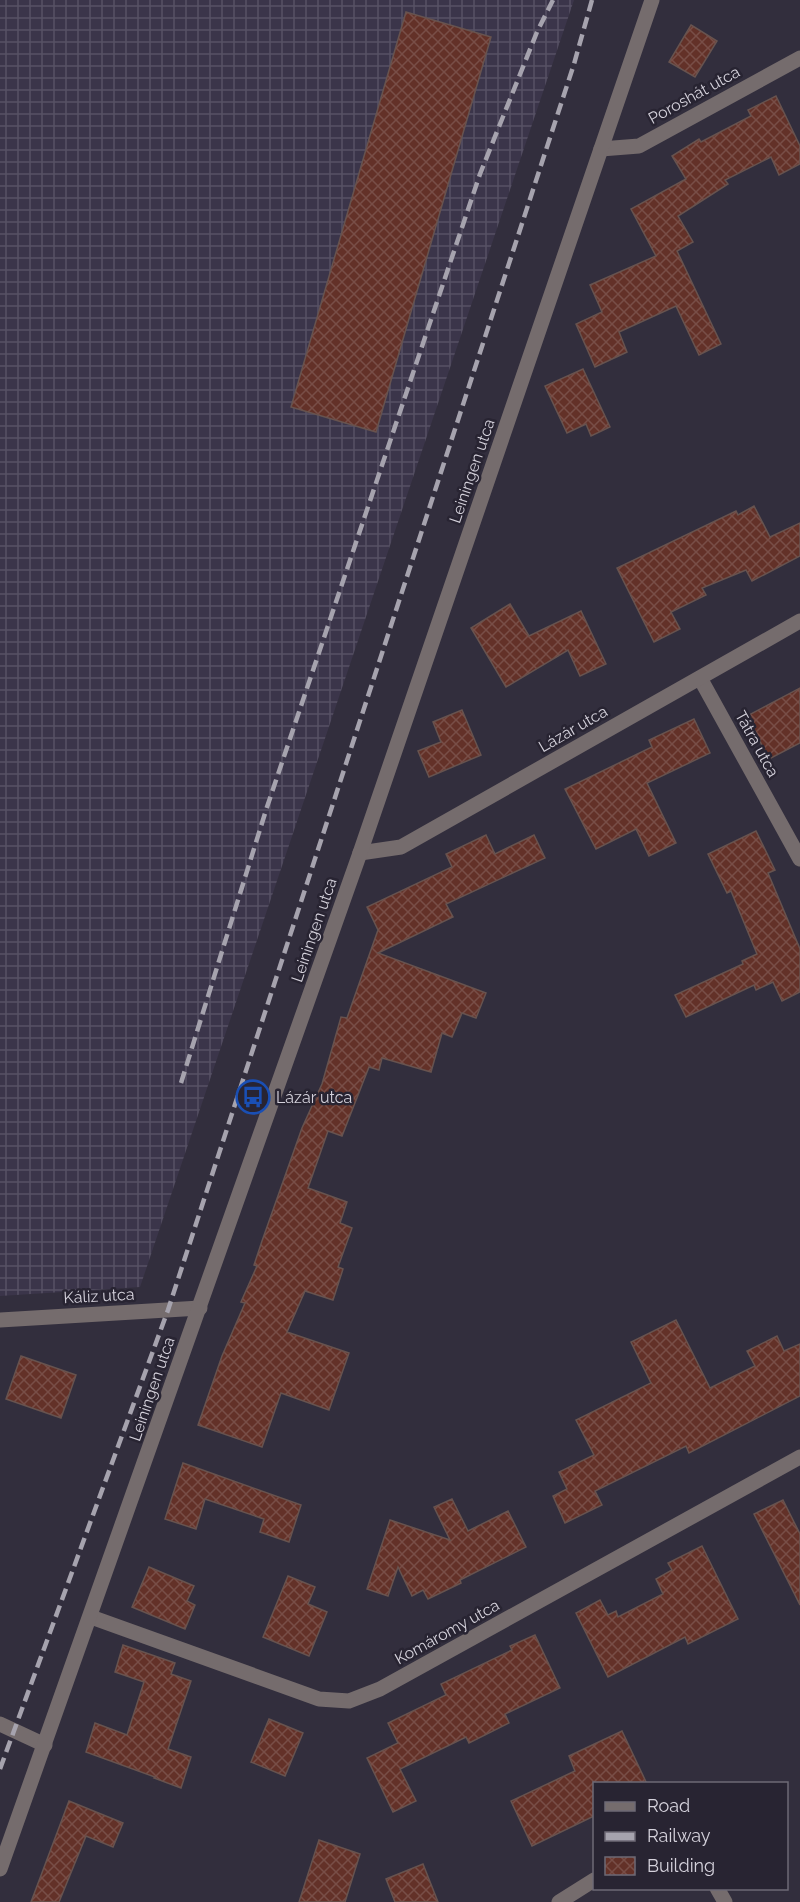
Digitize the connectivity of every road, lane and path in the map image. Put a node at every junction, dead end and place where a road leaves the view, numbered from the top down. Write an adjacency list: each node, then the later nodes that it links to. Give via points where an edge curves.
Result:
1 (652, 0): 3 (street, Leiningen utca)
2 (800, 58): 3 (street, Poroshát utca, via 639,146)
3 (601, 149): 6 (street, Leiningen utca)
4 (800, 621): 5 (street, Lázár utca)
5 (700, 678): 6 (street, Lázár utca, via 401,848); 7 (street, Tátra utca)
6 (360, 854): 8 (street, Leiningen utca)
7 (800, 859)
8 (200, 1308): 9 (street, Káliz utca); 11 (street, Leiningen utca)
9 (0, 1320)
10 (800, 1457): 11 (street, Komáromy utca, via 380,1689 349,1701 319,1699)
11 (91, 1617): 13 (street, Leiningen utca)
12 (0, 1724): 13 (street)
13 (45, 1745): 14 (street, Leiningen utca)
14 (0, 1869)
15 (593, 1881): 16 (street)
16 (559, 1902)

